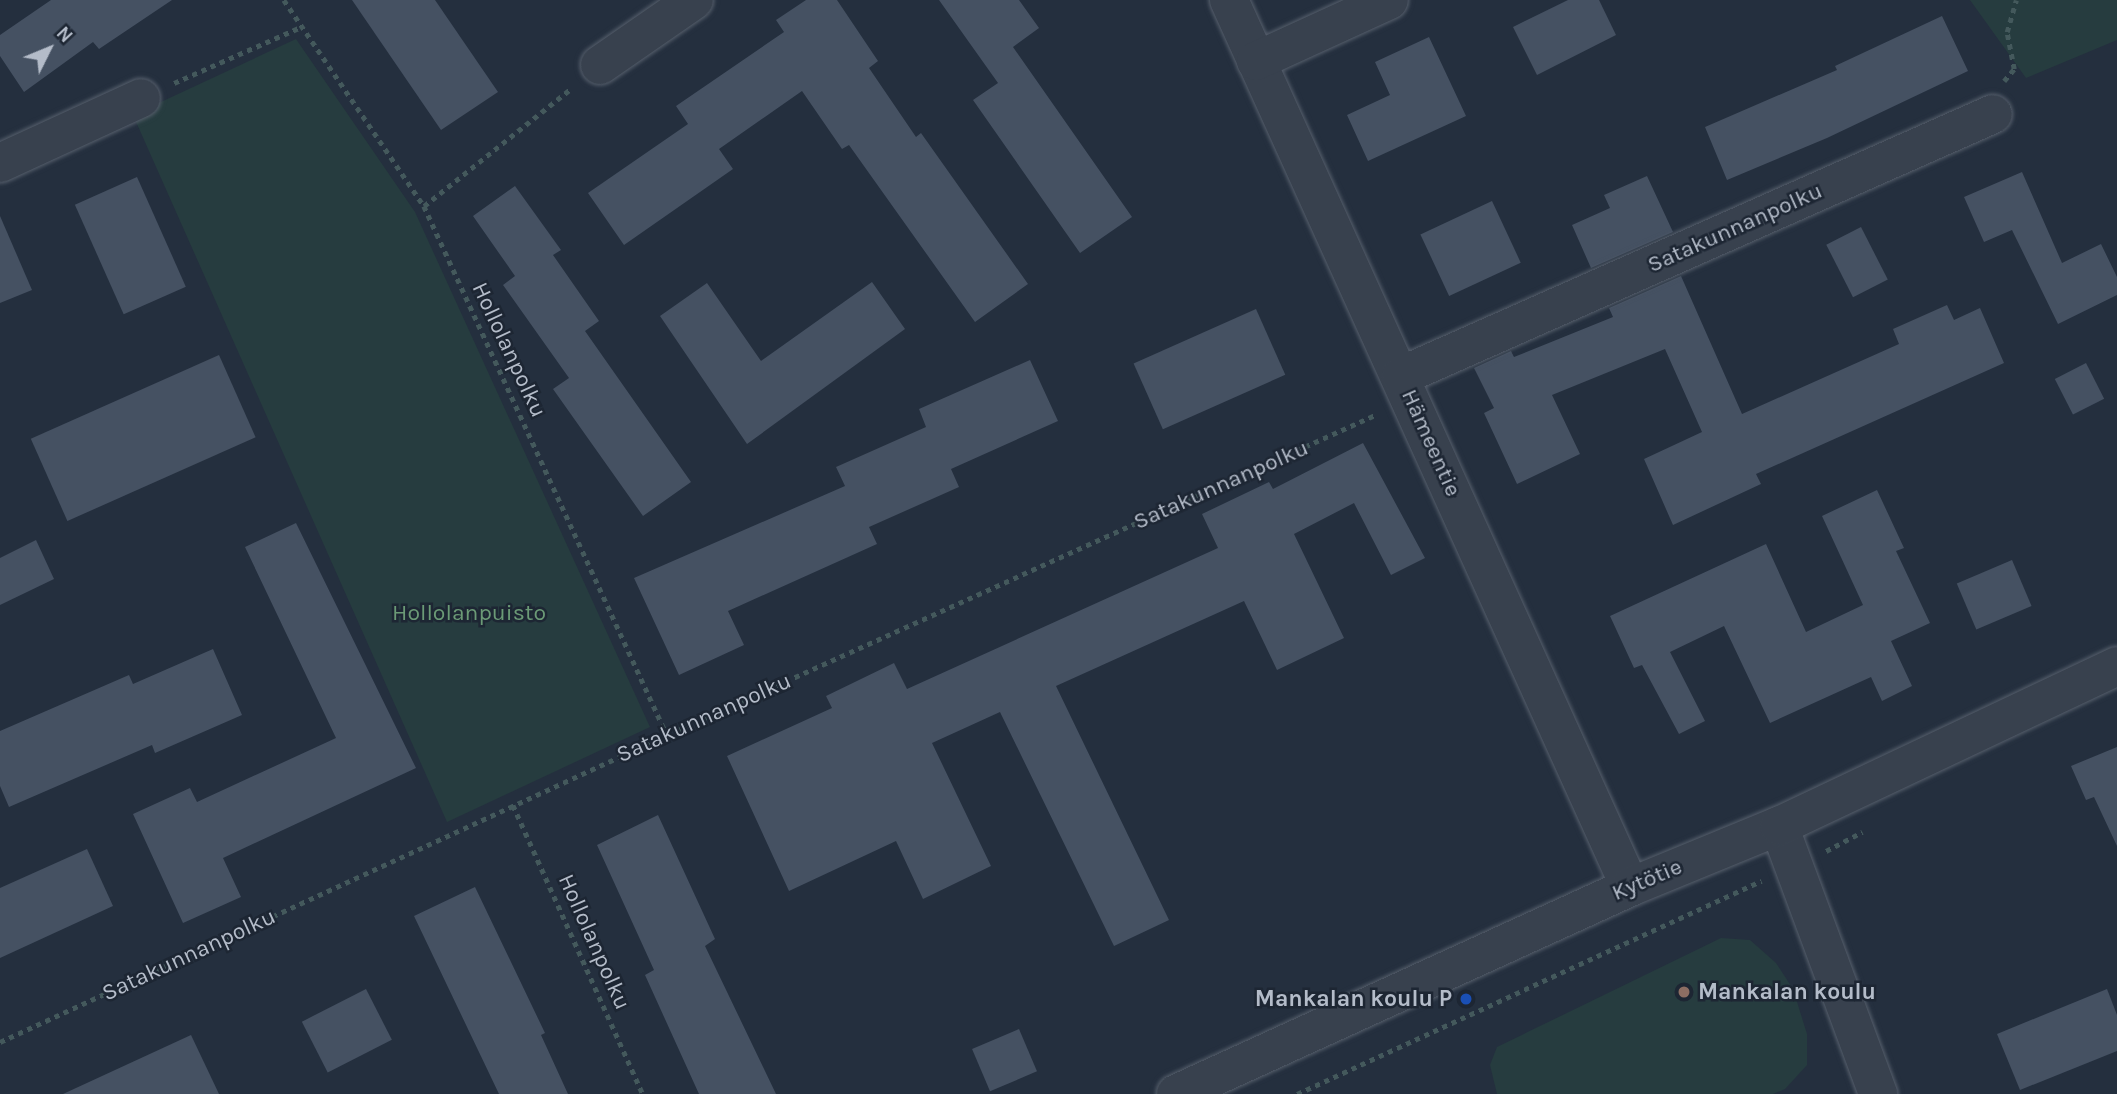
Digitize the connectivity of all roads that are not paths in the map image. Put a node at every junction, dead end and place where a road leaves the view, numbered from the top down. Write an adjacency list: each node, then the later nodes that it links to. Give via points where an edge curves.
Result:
1 (694, 0): 5 (street)
2 (1229, 0): 4 (street, Hämeentie)
3 (1389, 0): 4 (street)
4 (1256, 61): 9 (street, Hämeentie)
5 (600, 65)
6 (142, 98): 8 (street)
7 (1993, 114): 9 (street, Satakunnanpolku)
8 (0, 163)
9 (1406, 388): 12 (street, Hämeentie)
10 (2117, 666): 11 (street, Kytötie)
11 (1779, 826): 12 (street, Kytötie); 14 (street)
12 (1630, 887): 13 (street, Kytötie)
13 (1175, 1094)
14 (1878, 1094)

